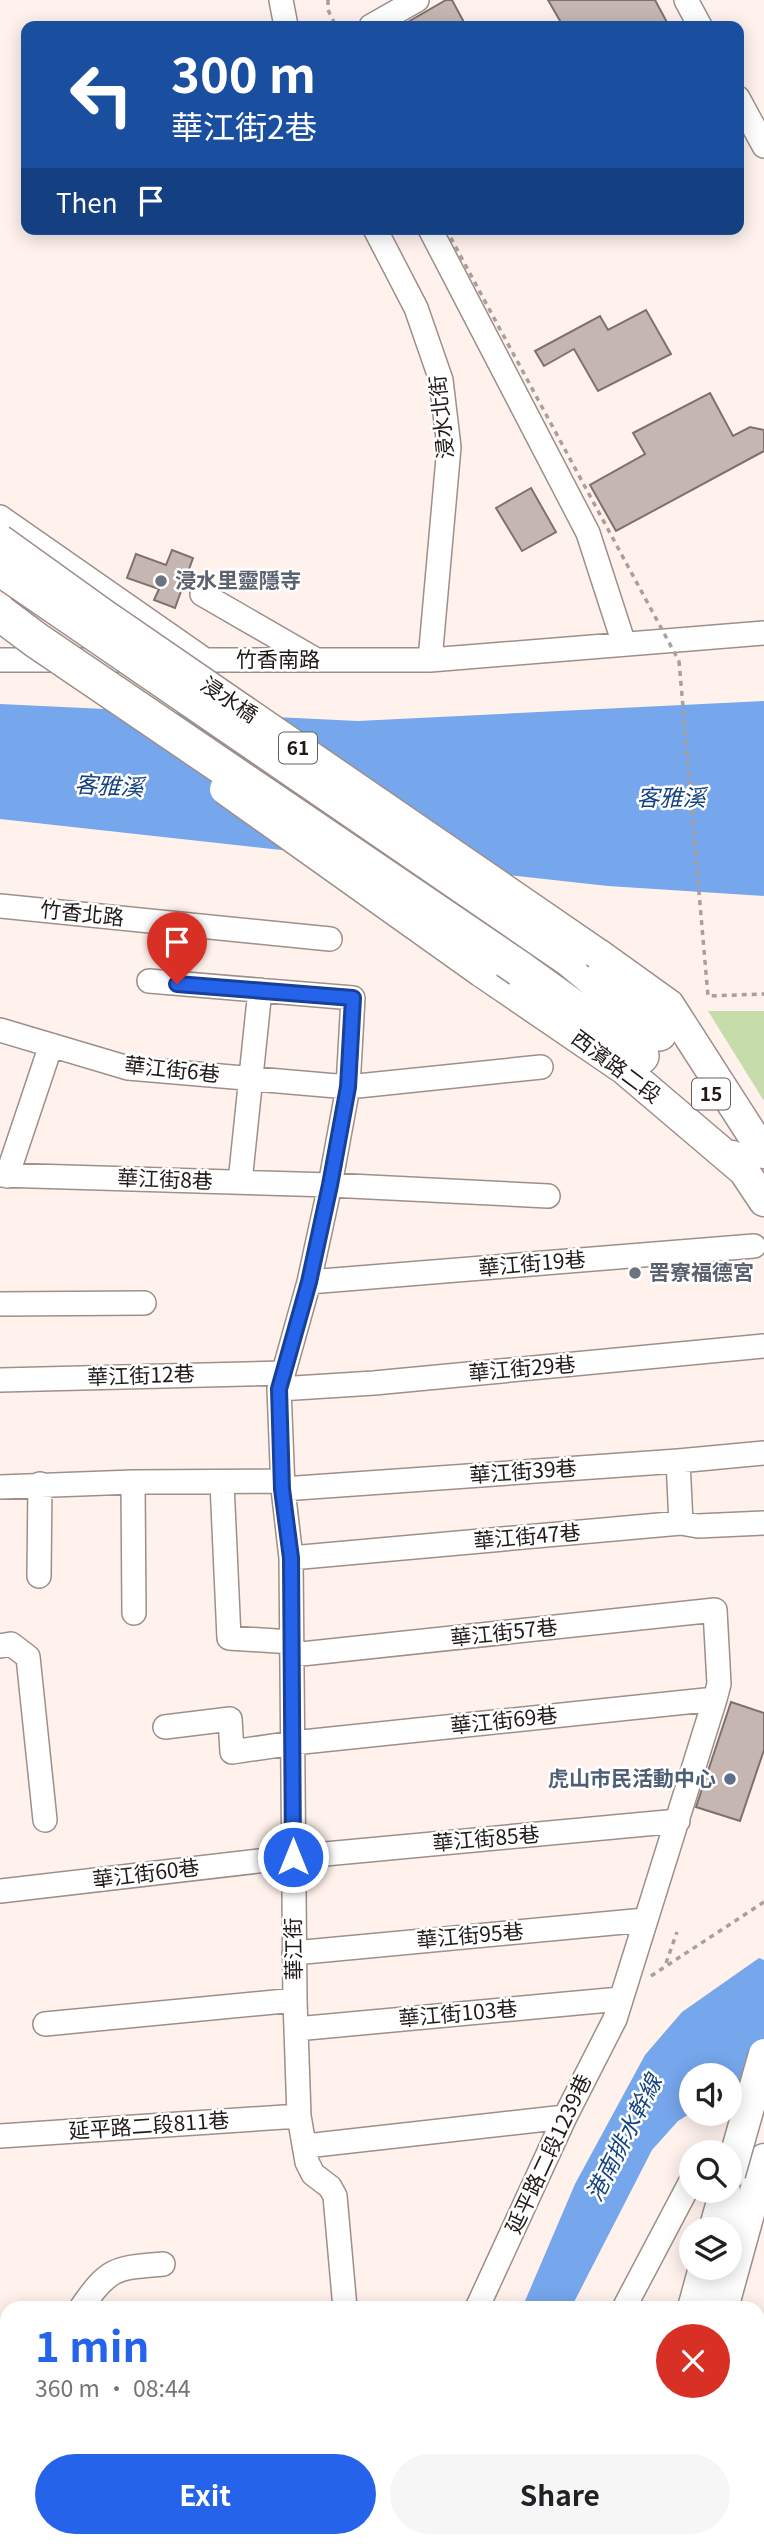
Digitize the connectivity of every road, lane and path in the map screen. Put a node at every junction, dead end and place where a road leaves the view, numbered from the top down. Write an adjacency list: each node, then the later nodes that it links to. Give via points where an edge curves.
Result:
1 (281, 0): 5 (street)
2 (328, 0): 6 (path)
3 (417, 0): 7 (street)
4 (686, 0): 8 (street)
5 (285, 21)
6 (334, 21)
7 (380, 21)
8 (697, 21)
9 (744, 109): 10 (street)
10 (764, 146)
11 (378, 235): 25 (street, 浸水北街, via 416,308 441,380 449,447)
12 (433, 235): 21 (street, via 588,533)
13 (449, 235): 31 (path, bridge, via 679,661 708,996)
14 (0, 517): 23 (street)
15 (0, 540): 28 (main road, 浸水橋 / 61, bridge)
16 (0, 568): 28 (highway, 浸水橋 / 61, bridge)
17 (201, 594): 24 (street)
18 (0, 613): 33 (highway, bridge, via 520,969)
19 (0, 628): 38 (main road, 西濱路二段, bridge, via 482,972)
20 (764, 633): 21 (street, 竹香南路)
21 (624, 644): 25 (street, 竹香南路)
22 (0, 660): 23 (street, 竹香南路)
23 (205, 660): 24 (street, 竹香南路)
24 (315, 660): 25 (street, 竹香南路)
25 (430, 660)
26 (0, 906): 27 (street, 竹香北路)
27 (330, 939)
28 (584, 956): 33 (highway, 61); 38 (main road, 西濱路二段 / 61, via 669,1005)
29 (149, 981): 30 (street)
30 (260, 990): 36 (street); 37 (street, 華江街, via 353,998)
31 (764, 994)
32 (0, 1030): 34 (street, 華江街6巷)
33 (650, 1044): 38 (main road, 西濱路二段 / 15)
34 (51, 1045): 36 (street, 華江街6巷, via 128,1068); 39 (street)
35 (541, 1067): 37 (street, 華江街6巷)
36 (251, 1079): 37 (street, 華江街6巷); 40 (street)
37 (348, 1087): 41 (street, 華江街)
38 (758, 1160): 43 (main road, 西濱路二段 / 15)
39 (3, 1176): 40 (street, 華江街8巷)
40 (240, 1182): 41 (street, 華江街8巷)
41 (330, 1185): 42 (street, 華江街8巷); 45 (street, 華江街)
42 (548, 1196)
43 (764, 1201)
44 (754, 1246): 45 (street, 華江街19巷)
45 (309, 1282): 50 (street, 華江街)
46 (145, 1303): 47 (street)
47 (0, 1304)
48 (764, 1346): 50 (street, 華江街29巷, via 374,1383)
49 (0, 1380): 50 (street, 華江街12巷)
50 (281, 1381): 56 (street, 華江街)
51 (764, 1453): 52 (street, 華江街39巷)
52 (678, 1461): 56 (street, 華江街39巷); 58 (street)
53 (133, 1482): 54 (street, 華江街39巷); 55 (street, 華江街39巷); 63 (street)
54 (222, 1483): 56 (street, 華江街39巷); 65 (street, 華江街57巷, via 229,1638)
55 (40, 1484): 57 (street, 華江街39巷); 61 (street)
56 (282, 1485): 60 (street, 華江街)
57 (0, 1487)
58 (681, 1523): 59 (street, 華江街47巷); 60 (street, 華江街47巷)
59 (764, 1523)
60 (291, 1558): 65 (street, 華江街)
61 (38, 1576)
62 (715, 1610): 65 (street, 華江街57巷); 66 (street, 延平路二段1239巷, via 719,1684)
63 (134, 1613)
64 (0, 1646): 69 (street, via 12,1644 28,1657)
65 (292, 1649): 68 (street, 華江街)
66 (715, 1699): 68 (street, 華江街69巷); 70 (street, 延平路二段1239巷)
67 (165, 1727): 68 (street, 華江街69巷, via 230,1719 232,1752)
68 (293, 1743): 71 (street, 華江街)
69 (45, 1820)
70 (678, 1821): 71 (street, 華江街85巷); 74 (street, 延平路二段1239巷)
71 (293, 1857): 72 (street, 華江街60巷); 76 (street, 華江街)
72 (0, 1891)
73 (764, 1902): 77 (path)
74 (645, 1920): 76 (street, 華江街95巷); 78 (street, 延平路二段1239巷)
75 (677, 1931): 77 (path)
76 (294, 1953): 79 (street, 華江街)
77 (666, 1965): 78 (path)
78 (620, 1999): 81 (street, 華江街103巷); 84 (street, 延平路二段1239巷, via 615,2019)
79 (295, 2000): 80 (street); 81 (street, 華江街)
80 (45, 2024)
81 (296, 2029): 83 (street, 華江街)
82 (764, 2054): 86 (main road, bridge)
83 (299, 2116): 85 (street, 延平路二段811巷); 88 (street, 華江街)
84 (565, 2117): 88 (street); 97 (street, 延平路二段1239巷)
85 (0, 2136)
86 (740, 2140)
87 (764, 2144): 89 (street)
88 (306, 2146): 96 (street, 華江街, via 313,2174 330,2186 335,2196)
89 (742, 2152)
90 (764, 2159): 92 (main road)
91 (679, 2203): 98 (street)
92 (728, 2205): 100 (main road)
93 (163, 2264): 95 (street, via 121,2267 104,2277)
94 (701, 2280): 99 (main road)
95 (87, 2301)
96 (344, 2301)
97 (480, 2301)
98 (628, 2301)
99 (695, 2301)
100 (723, 2301)

